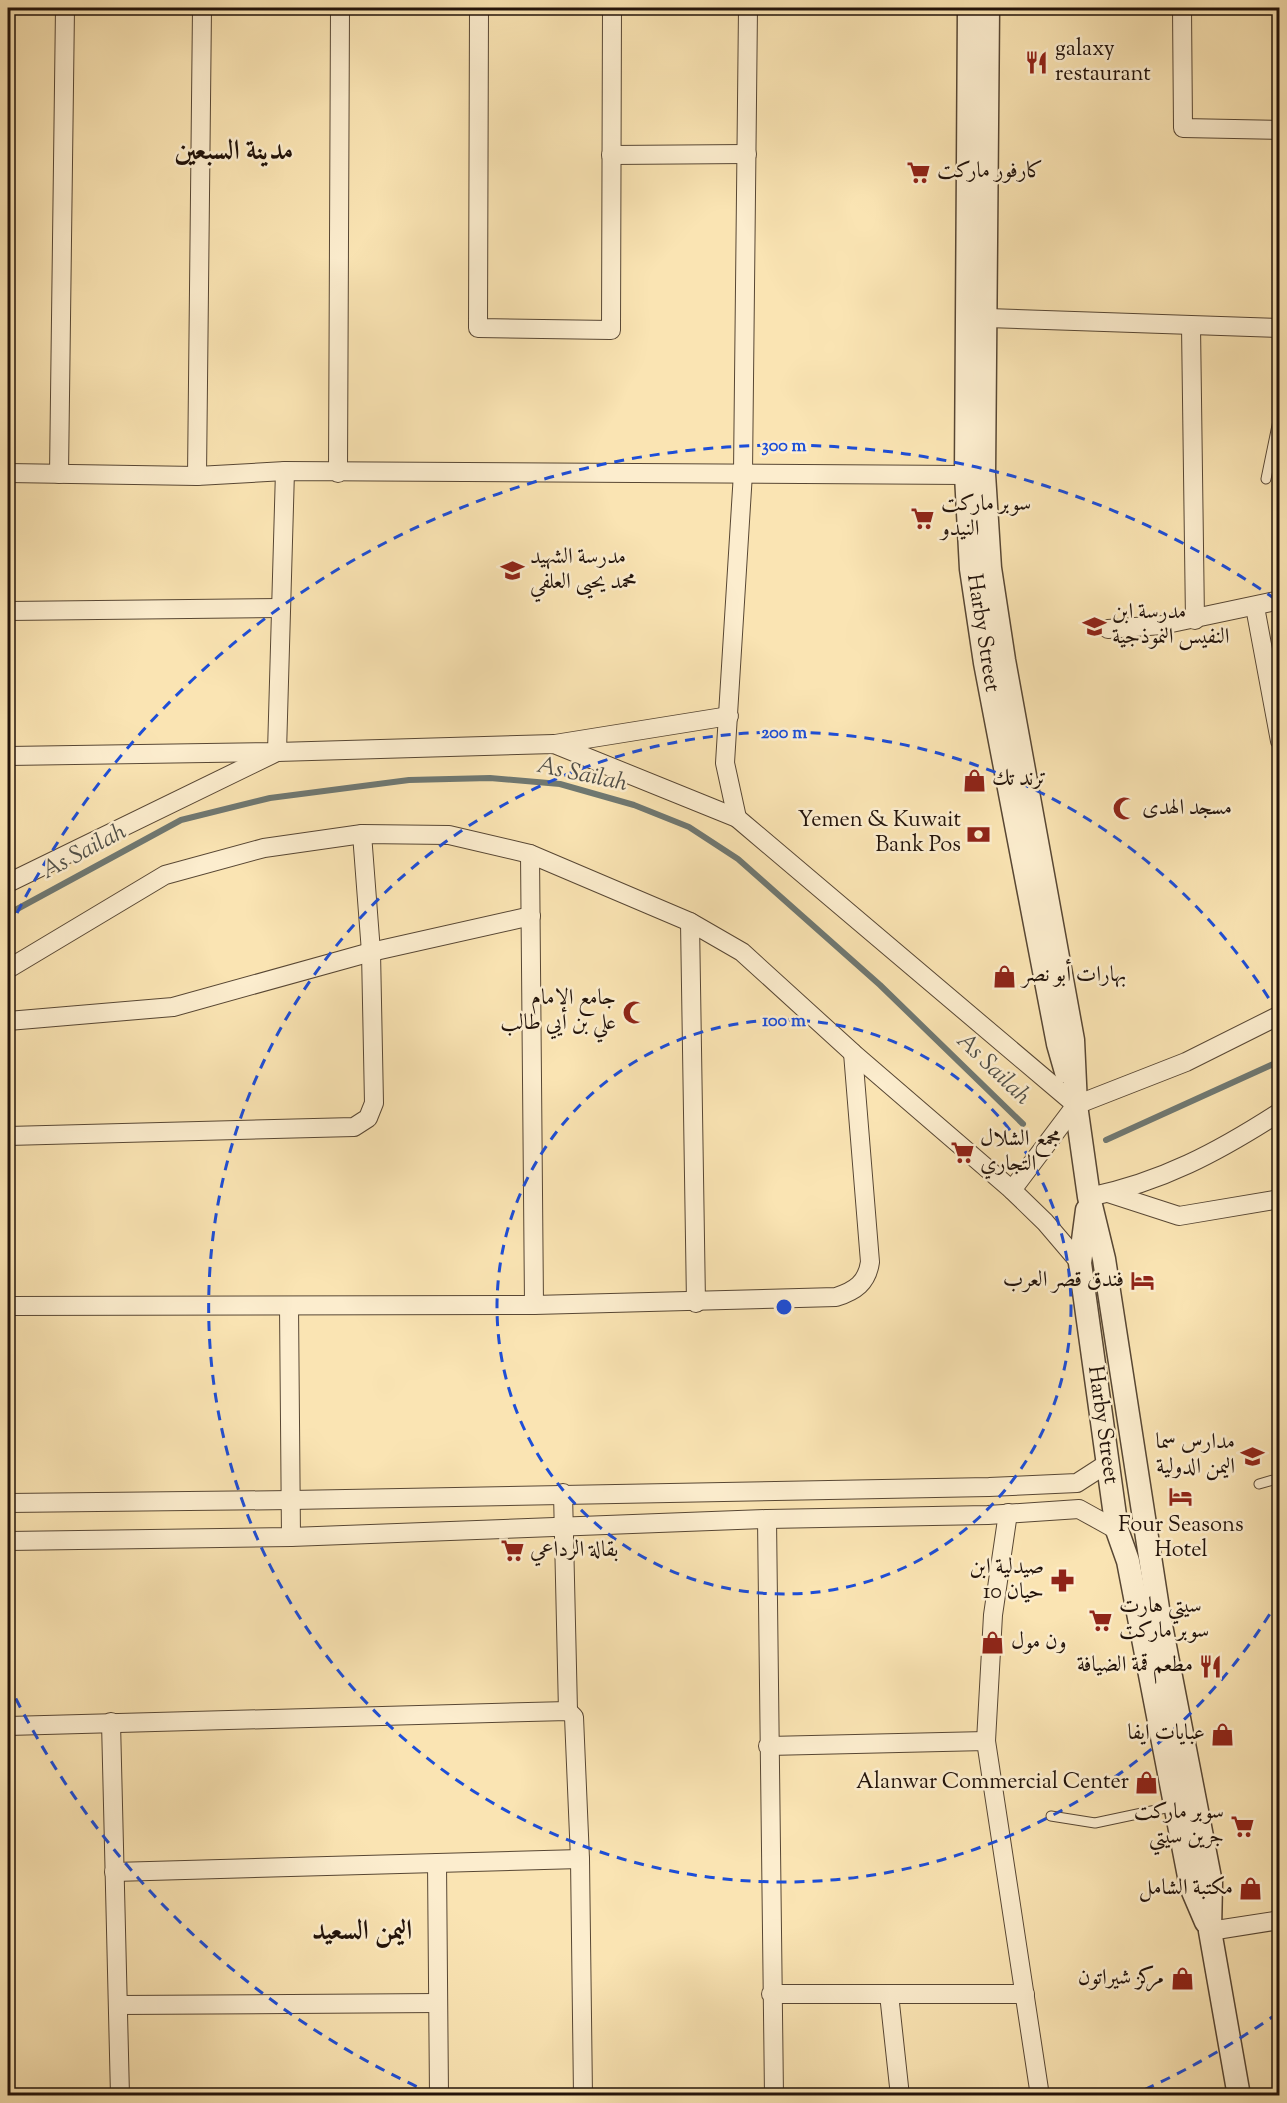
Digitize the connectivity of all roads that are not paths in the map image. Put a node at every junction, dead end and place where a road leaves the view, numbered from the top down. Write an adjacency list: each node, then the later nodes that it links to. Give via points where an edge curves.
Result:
1 (65, 8): 21 (street)
2 (202, 8): 23 (street)
3 (340, 8): 19 (street)
4 (479, 8): 12 (street, via 478,327 611,330)
5 (612, 8): 12 (street)
6 (748, 8): 11 (street)
7 (969, 8): 22 (street, Harby Street)
8 (988, 8): 13 (street, Harby Street)
9 (1182, 8): 10 (street, via 1183,128)
10 (1280, 130)
11 (747, 154): 12 (street); 20 (street)
12 (611, 155)
13 (987, 318): 14 (street); 47 (street, Harby Street, via 984,474 990,568 1073,1040)
14 (1191, 326): 15 (street); 29 (street)
15 (1280, 328)
16 (1280, 411): 24 (lane)
17 (285, 471): 19 (street); 23 (street); 27 (street)
18 (8, 473): 21 (street)
19 (338, 473): 20 (street)
20 (743, 473): 22 (street); 31 (street)
21 (59, 474): 23 (street)
22 (966, 475): 47 (street, Harby Street, via 972,569 986,663 1058,1044)
23 (197, 476)
24 (1266, 479)
25 (1280, 600): 26 (street)
26 (1255, 607): 29 (street); 32 (street)
27 (282, 608): 28 (street); 34 (street)
28 (8, 611)
29 (1195, 620): 30 (street)
30 (1108, 629)
31 (729, 716): 33 (street); 36 (street, via 725,763)
32 (1280, 741)
33 (554, 744): 34 (street); 36 (street)
34 (277, 752): 35 (street); 39 (street)
35 (8, 756)
36 (737, 818): 47 (street)
37 (362, 834): 38 (street, via 449,835); 42 (street); 43 (street, via 264,848 165,875)
38 (530, 854): 40 (street); 41 (street)
39 (8, 883)
40 (531, 916): 42 (street); 55 (street)
41 (690, 922): 46 (street, via 742,952); 54 (street)
42 (371, 952): 45 (street, via 173,1007); 49 (street, via 374,1103 368,1118 354,1126)
43 (8, 969)
44 (1280, 1015): 47 (street, via 1177,1066)
45 (8, 1021)
46 (853, 1053): 50 (street); 54 (street, via 870,1262 860,1287 836,1297)
47 (1076, 1105): 50 (street); 51 (street, Harby Street)
48 (1280, 1112): 51 (street, via 1191,1165)
49 (8, 1136)
50 (1012, 1190): 53 (street)
51 (1099, 1195): 52 (street, via 1179,1216); 53 (street, Harby Street); 83 (street, Harby Street, via 1104,1259 1159,1615 1211,1882)
52 (1280, 1199)
53 (1080, 1263): 58 (street, Harby Street)
54 (696, 1303): 55 (street)
55 (534, 1305): 57 (street)
56 (8, 1306): 57 (street)
57 (289, 1306): 63 (street)
58 (1108, 1463): 60 (street); 69 (street, Harby Street)
59 (1280, 1478): 61 (lane)
60 (1077, 1483): 62 (street); 65 (street, via 1083,1491 1084,1505)
61 (1258, 1484)
62 (563, 1493): 63 (street); 68 (street)
63 (291, 1500): 64 (street); 70 (street)
64 (8, 1503)
65 (1079, 1509): 66 (street); 69 (street)
66 (1008, 1513): 67 (street); 75 (street, via 993,1615)
67 (767, 1519): 68 (street); 76 (street)
68 (564, 1527): 70 (street); 72 (street)
69 (1117, 1530): 77 (street, Harby Street, via 1128,1561)
70 (291, 1537): 71 (street)
71 (8, 1541)
72 (568, 1710): 73 (street); 79 (street, via 574,1717)
73 (111, 1722): 74 (street); 81 (street)
74 (8, 1726)
75 (986, 1741): 76 (street); 86 (street)
76 (768, 1746): 84 (street)
77 (1176, 1805): 78 (lane, via 1095,1823); 83 (street, Harby Street, via 1191,1887)
78 (1050, 1816)
79 (580, 1859): 80 (street); 91 (street)
80 (437, 1863): 81 (street); 87 (street)
81 (114, 1872): 88 (street)
82 (1280, 1920): 83 (street)
83 (1210, 1931): 95 (street, Harby Street)
84 (771, 1994): 85 (street); 92 (street)
85 (889, 1994): 86 (street); 93 (street)
86 (1024, 1994): 94 (street)
87 (438, 2003): 88 (street); 90 (street)
88 (118, 2006): 89 (street)
89 (120, 2096)
90 (439, 2096)
91 (583, 2096)
92 (774, 2096)
93 (900, 2096)
94 (1040, 2096)
95 (1239, 2096)

